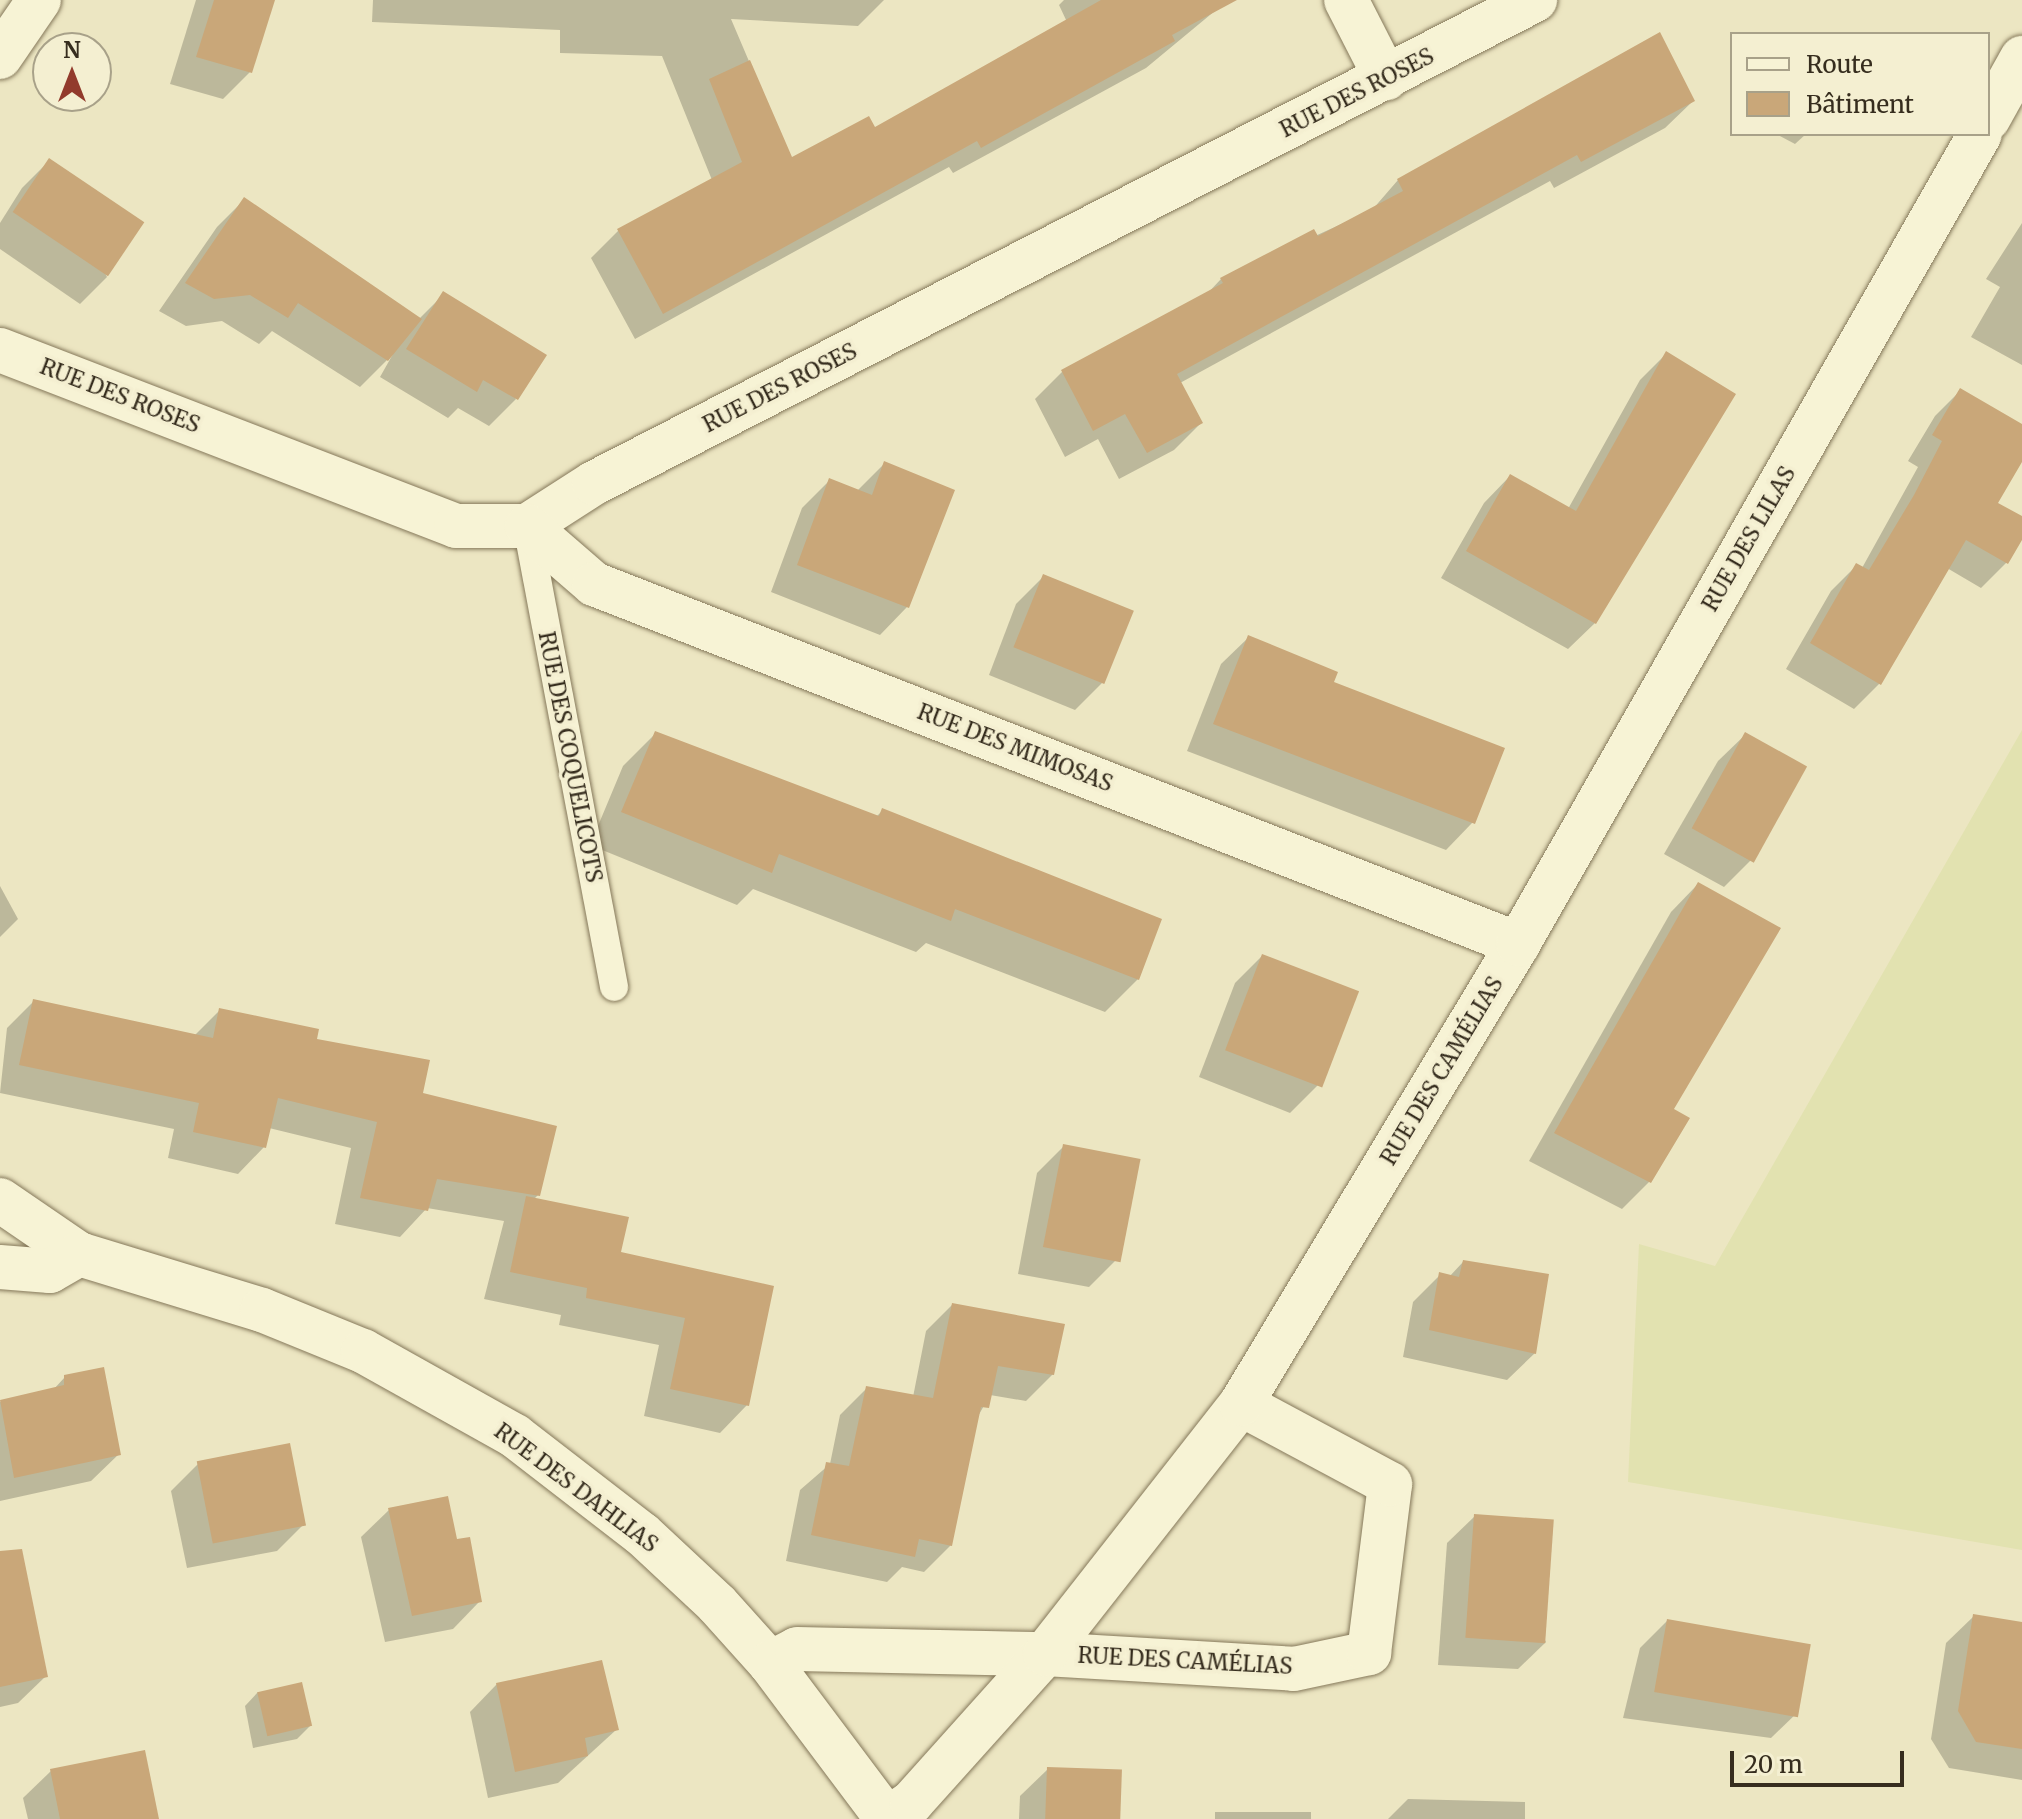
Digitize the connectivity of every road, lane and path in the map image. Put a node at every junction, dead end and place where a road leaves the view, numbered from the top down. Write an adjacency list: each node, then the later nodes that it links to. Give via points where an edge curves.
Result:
1 (39, 0): 4 (street)
2 (1346, 0): 6 (street)
3 (1535, 0): 6 (street, RUE DES ROSES)
4 (0, 57)
5 (2022, 58): 7 (street)
6 (1386, 78): 10 (street, RUE DES ROSES, via 594,483)
7 (1990, 115)
8 (1979, 136): 11 (street, RUE DES LILAS)
9 (0, 350): 10 (street, RUE DES ROSES, via 456,526)
10 (527, 526): 11 (street, RUE DES MIMOSAS, via 594,584); 12 (lane, RUE DES COQUELICOTS)
11 (1518, 944): 16 (street, RUE DES CAMÉLIAS)
12 (614, 987)
13 (1, 1204): 14 (street, RUE DES DAHLIAS)
14 (79, 1254): 15 (street, via 50,1271); 18 (street, RUE DES DAHLIAS, via 262,1310 363,1351 515,1436 642,1534)
15 (0, 1267)
16 (1241, 1404): 17 (street, RUE DES CAMÉLIAS); 17 (street, RUE DES CAMÉLIAS, via 1390,1484 1369,1653 1294,1669)
17 (1045, 1654): 18 (street, RUE DES CAMÉLIAS, via 797,1649); 19 (street, RUE DES CAMÉLIAS, via 912,1802)
18 (770, 1663): 19 (street, RUE DES DAHLIAS)
19 (887, 1819)

